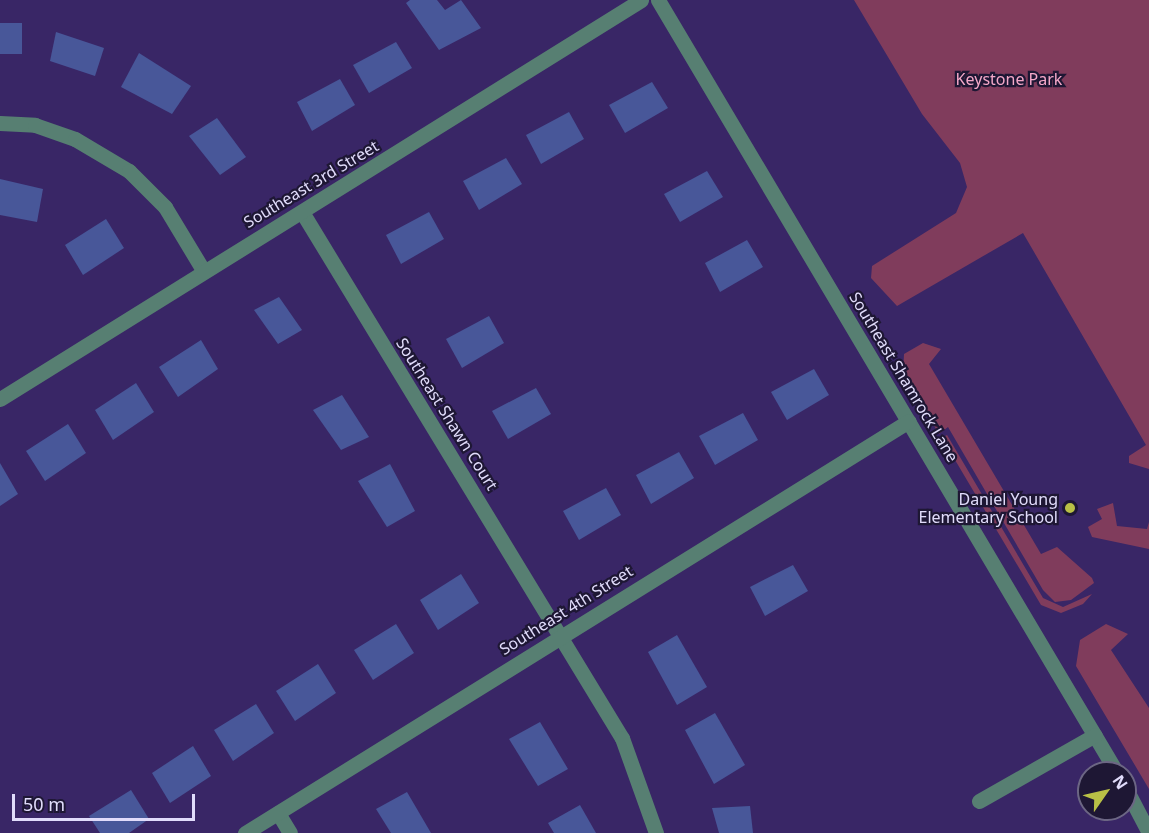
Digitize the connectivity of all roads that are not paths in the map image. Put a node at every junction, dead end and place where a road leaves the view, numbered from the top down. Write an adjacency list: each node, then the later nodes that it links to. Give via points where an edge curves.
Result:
1 (641, 0): 4 (street, Southeast 3rd Street)
2 (658, 0): 7 (street, Southeast Shamrock Lane)
3 (0, 123): 5 (street, via 35,125 75,139 129,171 165,207)
4 (302, 212): 5 (street, Southeast 3rd Street); 8 (street, Southeast Shawn Court)
5 (204, 270): 6 (street, Southeast 3rd Street)
6 (0, 399)
7 (909, 421): 8 (street, Southeast 4th Street); 9 (street, Southeast Shamrock Lane)
8 (561, 634): 13 (street, Southeast 4th Street); 16 (street, Southeast Shawn Court, via 622,738)
9 (1095, 735): 10 (street, Southeast Shamrock Lane); 11 (street)
10 (1110, 761)
11 (979, 801)
12 (1137, 810): 17 (street)
13 (278, 813): 14 (street, Southeast 4th Street); 15 (street)
14 (245, 833)
15 (290, 833)
16 (656, 833)
17 (1149, 833)

